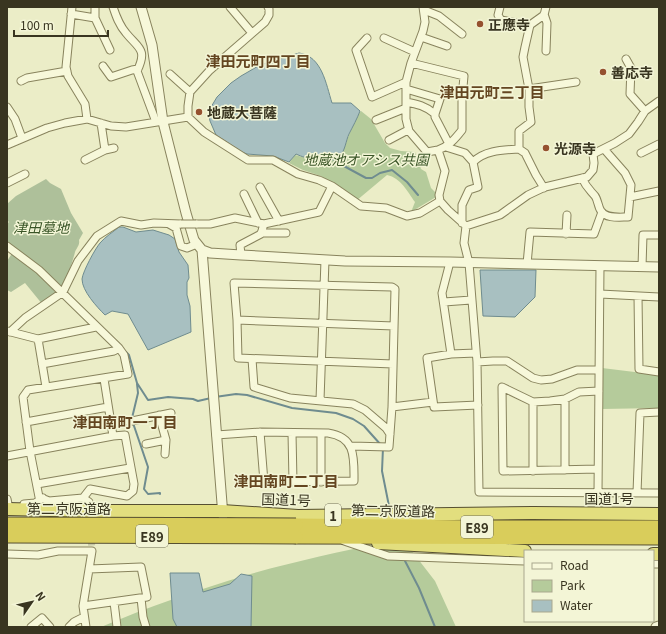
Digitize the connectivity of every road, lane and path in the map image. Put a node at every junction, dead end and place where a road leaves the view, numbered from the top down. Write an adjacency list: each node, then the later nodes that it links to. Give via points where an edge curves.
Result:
1 (95, 7): 10 (street)
2 (113, 7): 24 (street, via 126,33 139,46 142,61)
3 (141, 7): 40 (street, via 152,45)
4 (230, 7): 12 (street)
5 (268, 7): 12 (street, via 269,16)
6 (500, 7): 11 (street, via 498,15 501,20)
7 (424, 9): 13 (street); 14 (street, via 425,22)
8 (71, 10): 10 (street); 25 (street)
9 (545, 11): 11 (street); 19 (street)
10 (95, 18): 18 (street)
11 (530, 25): 30 (street, via 524,57)
12 (252, 33): 31 (street, via 210,70)
13 (462, 34)
14 (421, 37): 17 (street); 20 (street)
15 (367, 38): 29 (street, via 356,50 372,97)
16 (384, 38): 20 (street)
17 (447, 46)
18 (110, 50)
19 (546, 51)
20 (415, 52): 22 (street)
21 (626, 60): 35 (street, via 631,68 630,94)
22 (411, 63): 29 (street); 47 (street, via 464,76 462,130)
23 (104, 66): 24 (street, via 111,78)
24 (138, 69): 40 (street)
25 (67, 71): 27 (street); 38 (street, via 85,104)
26 (170, 74): 31 (street)
27 (21, 81)
28 (576, 82): 30 (street)
29 (406, 86): 33 (street); 36 (street, via 440,98)
30 (529, 88): 49 (street, via 531,122 519,131)
31 (190, 92): 37 (street)
32 (658, 104): 35 (street)
33 (406, 105): 36 (street, via 420,105); 39 (street); 42 (street)
34 (7, 107): 43 (street)
35 (645, 111): 52 (street, via 629,134)
36 (435, 114): 47 (street)
37 (188, 117): 40 (street); 59 (street, via 204,132 248,160 272,160 298,174)
38 (87, 119): 41 (street); 43 (street, via 53,126)
39 (376, 120)
40 (160, 122): 41 (street, via 126,127); 77 (street, via 194,240)
41 (101, 123): 50 (street)
42 (408, 130): 44 (street); 51 (street, via 427,152)
43 (22, 138): 45 (street)
44 (389, 140)
45 (7, 144)
46 (659, 144): 53 (street)
47 (447, 146): 51 (street); 55 (street, via 465,153)
48 (114, 148): 50 (street)
49 (519, 149): 55 (street, via 490,152); 61 (street, via 525,153)
50 (106, 150): 54 (street)
51 (438, 150): 65 (street, via 445,171)
52 (604, 150): 57 (street, via 593,154 593,170 587,177); 64 (street, via 625,173 631,185)
53 (641, 153)
54 (85, 160)
55 (473, 162): 71 (street, via 478,187 469,190 462,205)
56 (25, 174): 58 (street)
57 (582, 178): 61 (street); 66 (street)
58 (7, 183)
59 (332, 186): 65 (street, via 361,206 386,208 407,216 420,213); 68 (street, via 319,212)
60 (260, 187): 68 (street)
61 (544, 188): 71 (street, via 528,195 500,215)
62 (659, 191): 64 (street)
63 (244, 194): 70 (street)
64 (630, 197): 66 (street, via 628,217 614,217)
65 (440, 201): 71 (street)
66 (602, 212): 74 (street, via 594,234)
67 (567, 215): 74 (street)
68 (279, 221): 70 (street)
69 (168, 224): 70 (street, bridge, via 210,224 235,218); 77 (street, via 176,228 181,246); 87 (street, via 141,225 121,221 97,236 78,261)
70 (261, 224): 72 (street)
71 (464, 224): 81 (street, via 464,244)
72 (261, 232): 73 (street); 78 (street, via 240,246)
73 (286, 233)
74 (566, 234): 82 (street, via 530,232)
75 (659, 235): 84 (street, via 643,235)
76 (7, 246): 87 (street)
77 (199, 247): 78 (street, via 210,253); 128 (street)
78 (240, 255): 79 (street)
79 (325, 260): 80 (street); 86 (street)
80 (450, 262): 81 (street); 92 (street, via 442,293)
81 (469, 263): 82 (street); 91 (street)
82 (527, 264): 83 (street)
83 (600, 266): 84 (street); 88 (street)
84 (642, 267): 85 (street)
85 (659, 267)
86 (324, 284): 93 (street, via 234,283); 94 (street); 95 (street, via 392,287 395,289)
87 (63, 292): 96 (street); 97 (street)
88 (600, 294): 89 (street); 107 (street)
89 (638, 296): 90 (street); 108 (street, via 639,369)
90 (659, 297)
91 (471, 300): 92 (street); 100 (street)
92 (444, 302): 101 (street)
93 (237, 320): 94 (street); 102 (street, via 238,358)
94 (323, 323): 95 (street); 103 (street)
95 (394, 326): 106 (street)
96 (96, 327): 98 (street); 99 (street)
97 (9, 332): 98 (street)
98 (38, 339): 105 (street)
99 (119, 348): 105 (street); 109 (street, via 124,355 128,374)
100 (476, 353): 101 (street); 104 (street)
101 (451, 354): 114 (street, via 427,358)
102 (252, 359): 103 (street); 113 (street, via 254,387 290,398)
103 (321, 362): 106 (street); 113 (street)
104 (477, 362): 107 (street, via 507,362 541,380 577,370); 116 (street)
105 (42, 364): 110 (street)
106 (393, 364): 118 (street)
107 (599, 370): 111 (street)
108 (659, 372)
109 (104, 378): 110 (street); 117 (street)
110 (46, 387): 123 (street, via 28,390 23,397)
111 (599, 391): 112 (street, via 579,392); 137 (street)
112 (565, 399): 115 (street); 138 (street)
113 (320, 400): 127 (street, via 353,404 365,410)
114 (433, 402): 116 (street, via 434,407); 118 (street)
115 (533, 402): 139 (street); 139 (street, via 502,387 503,471)
116 (478, 405): 143 (street, via 479,492)
117 (108, 407): 122 (street); 123 (street)
118 (392, 407): 127 (street)
119 (659, 412): 144 (street, via 640,413)
120 (172, 413): 121 (street)
121 (159, 415): 122 (street, via 132,421); 130 (street)
122 (110, 420): 129 (street)
123 (26, 422): 133 (street)
124 (260, 432): 125 (street); 128 (street); 140 (street, via 264,482)
125 (292, 433): 126 (street); 140 (street)
126 (321, 433): 132 (street, via 339,434); 141 (street)
127 (390, 434): 132 (street, via 389,447)
128 (216, 435): 148 (street)
129 (113, 436): 133 (street); 136 (street, via 125,435)
130 (166, 440): 131 (street); 134 (street)
131 (146, 444)
132 (351, 446): 141 (street, via 354,481)
133 (30, 451): 135 (street); 142 (street)
134 (165, 454)
135 (7, 456)
136 (130, 468): 142 (street); 146 (street, via 134,484 133,491 127,496 90,489 86,500 49,501)
137 (598, 469): 138 (street); 143 (street)
138 (565, 470): 139 (street)
139 (533, 471)
140 (293, 482): 141 (street)
141 (321, 482)
142 (37, 484): 146 (street, via 39,497)
143 (598, 492): 144 (street)
144 (637, 493): 145 (street)
145 (659, 493)
146 (43, 498): 147 (street, via 35,503)
147 (7, 504): 148 (highway, 国道1号 / 1, via 24,509)
148 (222, 511): 149 (highway, 国道1号 / 1, via 298,516); 156 (street)
149 (659, 514)
150 (7, 524): 152 (highway, 第二京阪道路 / E89, bridge)
151 (659, 527): 152 (highway, 第二京阪道路 / E89, via 477,527)
152 (296, 534): 153 (highway, 第二京阪道路 / E89, bridge); 154 (highway, 第二京阪道路 / E89); 155 (highway, 1)
153 (7, 536)
154 (659, 538)
155 (344, 541): 157 (highway, 1); 159 (street, via 388,556)
156 (225, 542)
157 (524, 551)
158 (7, 554): 160 (street, via 38,555 92,551)
159 (524, 561)
160 (89, 569): 161 (street, via 141,567 147,597); 163 (street)
161 (141, 598): 162 (street); 170 (street)
162 (114, 602): 163 (street); 169 (street)
163 (83, 606): 164 (street)
164 (84, 617): 167 (street); 168 (street)
165 (31, 627): 166 (street, via 42,618)
166 (50, 627)
167 (69, 627)
168 (86, 627)
169 (117, 627)
170 (146, 627)

